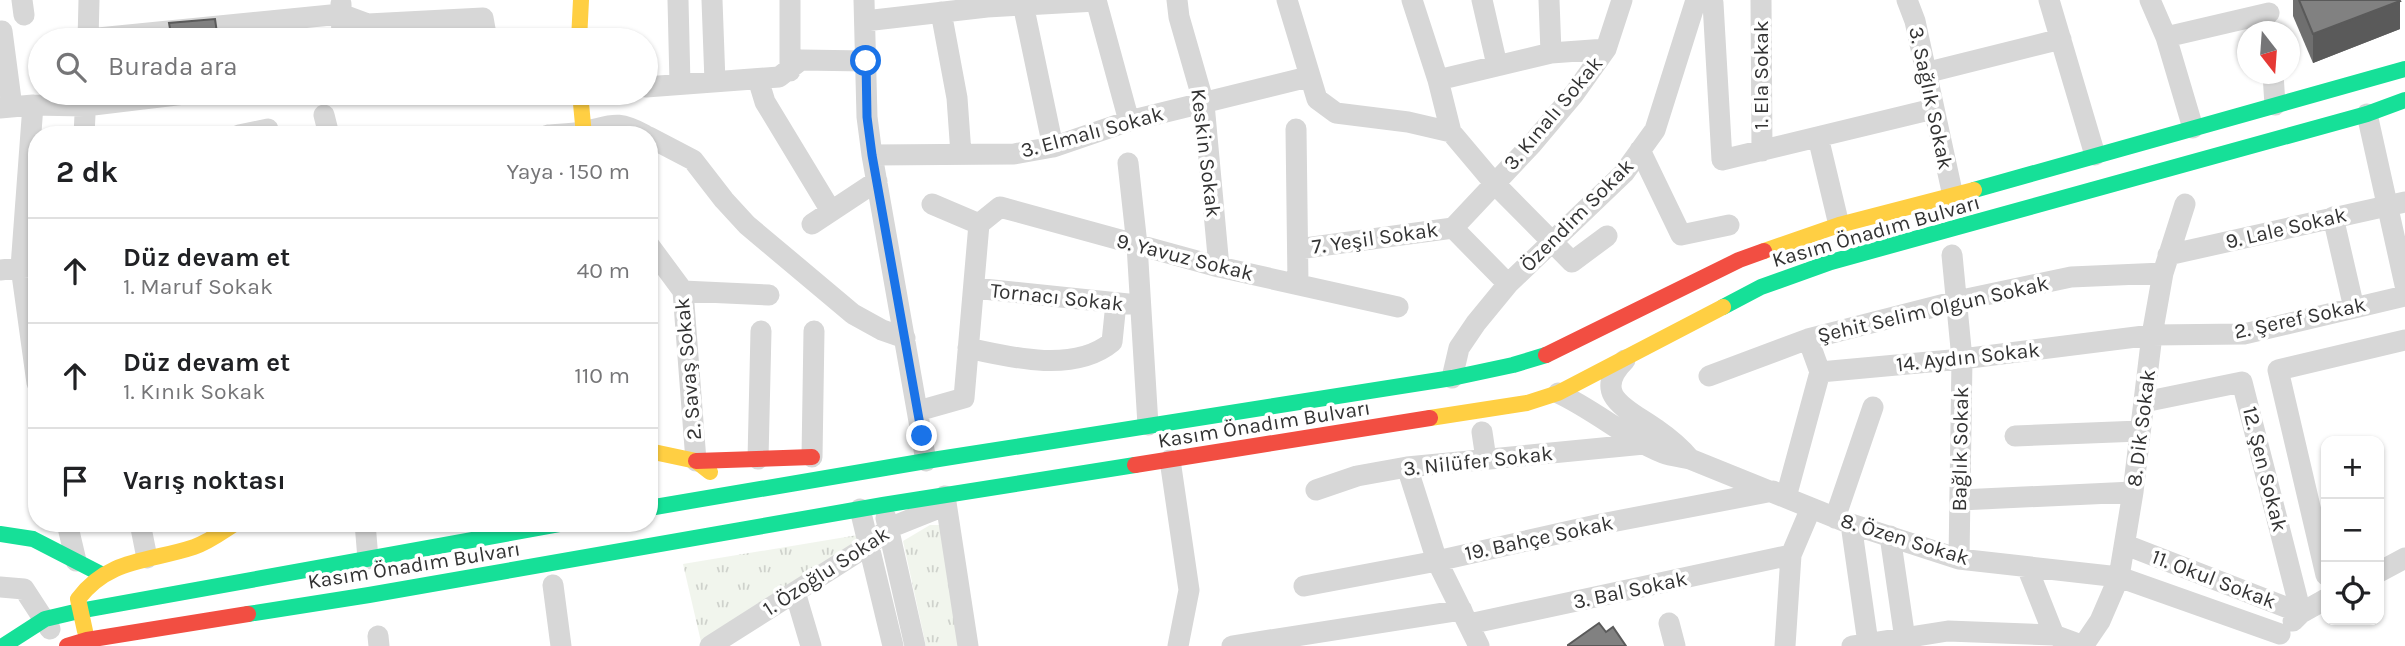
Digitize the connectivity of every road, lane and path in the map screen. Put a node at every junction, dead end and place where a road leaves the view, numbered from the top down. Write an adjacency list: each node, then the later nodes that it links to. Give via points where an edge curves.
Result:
1 (89, 0): 26 (street)
2 (581, 0): 30 (main road)
3 (678, 0): 45 (street)
4 (712, 0): 44 (street)
5 (1177, 0): 49 (street, Keskin Sokak)
6 (1287, 0): 41 (street)
7 (1412, 0): 43 (street)
8 (1482, 0): 37 (street)
9 (1549, 0): 35 (street)
10 (1622, 0): 34 (street, 3. Kınalı Sokak)
11 (1696, 0): 67 (street, Özendim Sokak, via 1655,130); 68 (street, via 1713,3 1722,160)
12 (1761, 0): 68 (street, 1. Ela Sokak)
13 (1907, 0): 40 (street, 3. Sağlık Sokak)
14 (2049, 0): 33 (street)
15 (2150, 0): 32 (street)
16 (790, 1): 39 (street)
17 (1048, 1): 18 (street); 20 (street)
18 (1096, 1): 56 (street)
19 (986, 4): 20 (street); 24 (street)
20 (1023, 4): 66 (street)
21 (341, 7): 27 (street); 28 (street); 29 (street, via 368,23 483,18)
22 (913, 8): 23 (street); 24 (street)
23 (864, 10): 36 (street)
24 (941, 12): 69 (street, via 957,98)
25 (2269, 15): 32 (street)
26 (88, 28)
27 (175, 28)
28 (342, 28)
29 (485, 28)
30 (580, 28)
31 (2, 31): 53 (street)
32 (2166, 37): 61 (street)
33 (2061, 39): 40 (street); 71 (street)
34 (1606, 49): 35 (street); 74 (street, 3. Kınalı Sokak, via 1541,134)
35 (1550, 53): 37 (street)
36 (866, 61): 39 (street, via 801,60); 70 (street)
37 (1497, 65): 43 (street)
38 (2405, 69): 52 (main road, Kasım Önadım Bulvarı)
39 (790, 71): 42 (street)
40 (1925, 73): 54 (street, 3. Sağlık Sokak)
41 (1308, 77): 49 (street, 3. Elmalı Sokak); 63 (street, via 1317,99 1336,113)
42 (758, 79): 44 (street); 79 (street, via 765,102)
43 (1438, 80): 63 (street)
44 (715, 82): 45 (street)
45 (680, 84): 47 (street)
46 (2274, 84): 52 (street)
47 (658, 86)
48 (2405, 100): 55 (main road, Kasım Önadım Bulvarı)
49 (1204, 104): 56 (street, 3. Elmalı Sokak); 95 (street, Keskin Sokak)
50 (86, 105): 57 (street)
51 (581, 105): 58 (main road)
52 (2275, 105): 61 (main road, Kasım Önadım Bulvarı)
53 (15, 106): 91 (street)
54 (1933, 109): 64 (street); 75 (street, 3. Sağlık Sokak)
55 (2367, 114): 78 (street); 116 (main road, Kasım Önadım Bulvarı, via 1831,262 1761,287)
56 (1129, 121): 66 (street, 3. Elmalı Sokak)
57 (84, 126)
58 (582, 126)
59 (604, 126): 60 (street)
60 (628, 126)
61 (2193, 128): 71 (main road, Kasım Önadım Bulvarı)
62 (1296, 129): 89 (street)
63 (1451, 132): 74 (street)
64 (1818, 137): 68 (street); 84 (street)
65 (658, 142): 112 (street, via 693,160 747,225 853,314)
66 (1053, 147): 69 (street, 3. Elmalı Sokak, via 1014,154)
67 (1640, 150): 83 (street, via 1681,235); 87 (street, Özendim Sokak, via 1624,173)
68 (1762, 151)
69 (961, 154): 70 (street, 3. Elmalı Sokak)
70 (872, 155): 73 (street)
71 (2095, 155): 75 (main road, Kasım Önadım Bulvarı)
72 (1128, 163): 88 (street)
73 (877, 181): 79 (street); 112 (street)
74 (1494, 183): 85 (street, 7. Yeşil Sokak); 87 (street)
75 (1953, 196): 84 (main road, Kasım Önadım Bulvarı)
76 (932, 204): 82 (street)
77 (2185, 204): 93 (street, 8. Dik Sokak)
78 (2397, 204): 80 (street, 9. Lale Sokak); 99 (street)
79 (831, 211): 81 (street)
80 (2333, 217): 93 (street, 9. Lale Sokak); 108 (street)
81 (812, 224)
82 (979, 224): 88 (street, 9. Yavuz Sokak, via 1000,207); 100 (street)
83 (1729, 225)
84 (1839, 225): 120 (main road, Kasım Önadım Bulvarı, via 1739,260 1556,352)
85 (1453, 228): 89 (street, 7. Yeşil Sokak); 98 (street, 7. Yeşil Sokak)
86 (1607, 236): 87 (street, via 1572,262)
87 (1553, 241): 98 (street, Özendim Sokak)
88 (1137, 245): 95 (street, 9. Yavuz Sokak); 106 (street)
89 (1298, 249): 97 (street)
90 (1952, 255): 104 (street, Bağlık Sokak)
91 (28, 256)
92 (658, 257): 101 (street, 2. Savaş Sokak)
93 (2166, 264): 104 (street, Şehit Selim Olgun Sokak, via 2071,277); 111 (street, 8. Dik Sokak)
94 (28, 267): 96 (street)
95 (1219, 267): 97 (street, 9. Yavuz Sokak)
96 (0, 270)
97 (1298, 284): 107 (street, 9. Yavuz Sokak)
98 (1508, 284): 120 (street, Özendim Sokak, via 1459,348)
99 (2405, 285)
100 (974, 288): 105 (street, Tornacı Sokak); 115 (street)
101 (683, 291): 102 (street); 136 (street, 2. Savaş Sokak)
102 (769, 295)
103 (2405, 296): 108 (street, 2. Şeref Sokak)
104 (1958, 301): 113 (street, Şehit Selim Olgun Sokak); 117 (street, Bağlık Sokak)
105 (1116, 303): 106 (street, Tornacı Sokak); 115 (street, via 1112,342 1101,351 1065,360 1021,360)
106 (1140, 305): 125 (street)
107 (1398, 307)
108 (2354, 308): 111 (street, 2. Şeref Sokak, via 2244,334)
109 (761, 331): 132 (street)
110 (814, 331): 131 (street)
111 (2152, 335): 117 (street, 14. Aydın Sokak); 122 (street, 8. Dik Sokak)
112 (905, 338): 124 (street)
113 (1808, 339): 118 (street); 119 (street, Şehit Selim Olgun Sokak)
114 (2405, 340): 167 (street, via 2278,370)
115 (968, 348): 124 (street, via 964,398)
116 (1629, 356): 121 (main road, Kasım Önadım Bulvarı); 134 (street, 8. Özen Sokak, via 1611,379 1616,402)
117 (1962, 359): 118 (street, 14. Aydın Sokak); 143 (street, Bağlık Sokak)
118 (1820, 372): 142 (street)
119 (1709, 376)
120 (1452, 378): 125 (main road, Kasım Önadım Bulvarı)
121 (1558, 393): 129 (street, 8. Özen Sokak); 135 (main road, Kasım Önadım Bulvarı, via 1478,412)
122 (2144, 402): 126 (street, 8. Dik Sokak); 178 (street, 12. Şen Sokak, via 2242,382)
123 (1873, 407): 149 (street)
124 (918, 411): 137 (street)
125 (1148, 425): 137 (main road, Kasım Önadım Bulvarı)
126 (2140, 431): 128 (street); 141 (street, 8. Dik Sokak)
127 (1482, 432): 133 (street)
128 (2015, 436)
129 (1644, 444): 133 (street, 3. Nilüfer Sokak); 134 (street, 8. Özen Sokak)
130 (658, 453): 136 (main road)
131 (812, 457): 132 (main road)
132 (758, 459): 136 (main road)
133 (1486, 459): 138 (street, 3. Nilüfer Sokak)
134 (1690, 459): 142 (street, 8. Özen Sokak)
135 (1170, 460): 144 (main road, Kasım Önadım Bulvarı); 198 (street, via 1189,590)
136 (696, 461): 140 (main road)
137 (926, 461): 140 (main road, Kasım Önadım Bulvarı)
138 (1407, 467): 139 (street, 3. Nilüfer Sokak, via 1357,476); 166 (street)
139 (1316, 490)
140 (739, 492): 146 (main road, Kasım Önadım Bulvarı)
141 (2133, 492): 143 (street); 159 (street, 8. Dik Sokak)
142 (1780, 494): 147 (street, 8. Özen Sokak); 166 (street, 19. Bahçe Sokak, via 1601,524)
143 (1960, 500): 164 (street, Bağlık Sokak)
144 (946, 501): 145 (main road, Kasım Önadım Bulvarı); 150 (street, 1. Özoğlu Sokak); 197 (street)
145 (883, 505): 148 (main road, Kasım Önadım Bulvarı); 150 (street)
146 (658, 506)
147 (1811, 508): 149 (street, 8. Özen Sokak); 160 (street)
148 (860, 509): 158 (street); 183 (main road, Kasım Önadım Bulvarı)
149 (1843, 521): 157 (street, 8. Özen Sokak); 189 (street)
150 (888, 528): 158 (street, 1. Özoğlu Sokak); 196 (street)
151 (69, 532): 165 (street)
152 (142, 532): 161 (street)
153 (221, 532): 161 (main road, via 195,547)
154 (366, 532): 163 (street)
155 (516, 532): 163 (main road, Kasım Önadım Bulvarı)
156 (0, 534): 165 (main road, via 33,539)
157 (1890, 537): 164 (street, 8. Özen Sokak); 187 (street)
158 (869, 545): 175 (street, 1. Özoğlu Sokak); 195 (street)
159 (2126, 545): 171 (street, 8. Dik Sokak); 178 (street, 11. Okul Sokak)
160 (1791, 555): 179 (street, 3. Bal Sokak); 202 (street)
161 (147, 558): 170 (main road)
162 (2405, 558): 169 (street)
163 (368, 559): 177 (main road, Kasım Önadım Bulvarı)
164 (1959, 559): 168 (street, 8. Özen Sokak)
165 (76, 561): 170 (main road)
166 (1437, 561): 173 (street, 19. Bahçe Sokak); 179 (street)
167 (2323, 562)
168 (2027, 567): 171 (street, 8. Özen Sokak); 182 (street)
169 (2384, 569)
170 (101, 573): 177 (main road, via 78,598)
171 (2119, 577): 186 (street, 11. Okul Sokak); 203 (street, 8. Dik Sokak, via 2100,621)
172 (553, 585): 192 (street)
173 (1304, 586)
174 (0, 587): 180 (street, via 24,589)
175 (795, 592): 184 (street, 1. Özoğlu Sokak); 194 (street)
176 (2321, 602): 178 (street)
177 (79, 611): 180 (main road, Kasım Önadım Bulvarı); 188 (main road)
178 (2301, 612): 186 (street)
179 (1466, 617): 199 (street, 3. Bal Sokak); 200 (street)
180 (45, 619): 190 (main road, Kasım Önadım Bulvarı); 191 (street)
181 (1669, 623): 201 (street)
182 (2054, 635): 185 (street); 203 (street)
183 (166, 636): 188 (main road, Kasım Önadım Bulvarı)
184 (741, 637): 193 (street, 1. Özoğlu Sokak)
185 (1977, 639): 187 (street, via 1948,631)
186 (2279, 640)
187 (1906, 642): 189 (street)
188 (81, 644)
189 (1860, 645)
190 (3, 646)
191 (60, 646)
192 (561, 646)
193 (710, 646)
194 (811, 646)
195 (893, 646)
196 (915, 646)
197 (968, 646)
198 (1178, 646)
199 (1232, 646)
200 (1479, 646)
201 (1675, 646)
202 (1785, 646)
203 (2083, 646)

